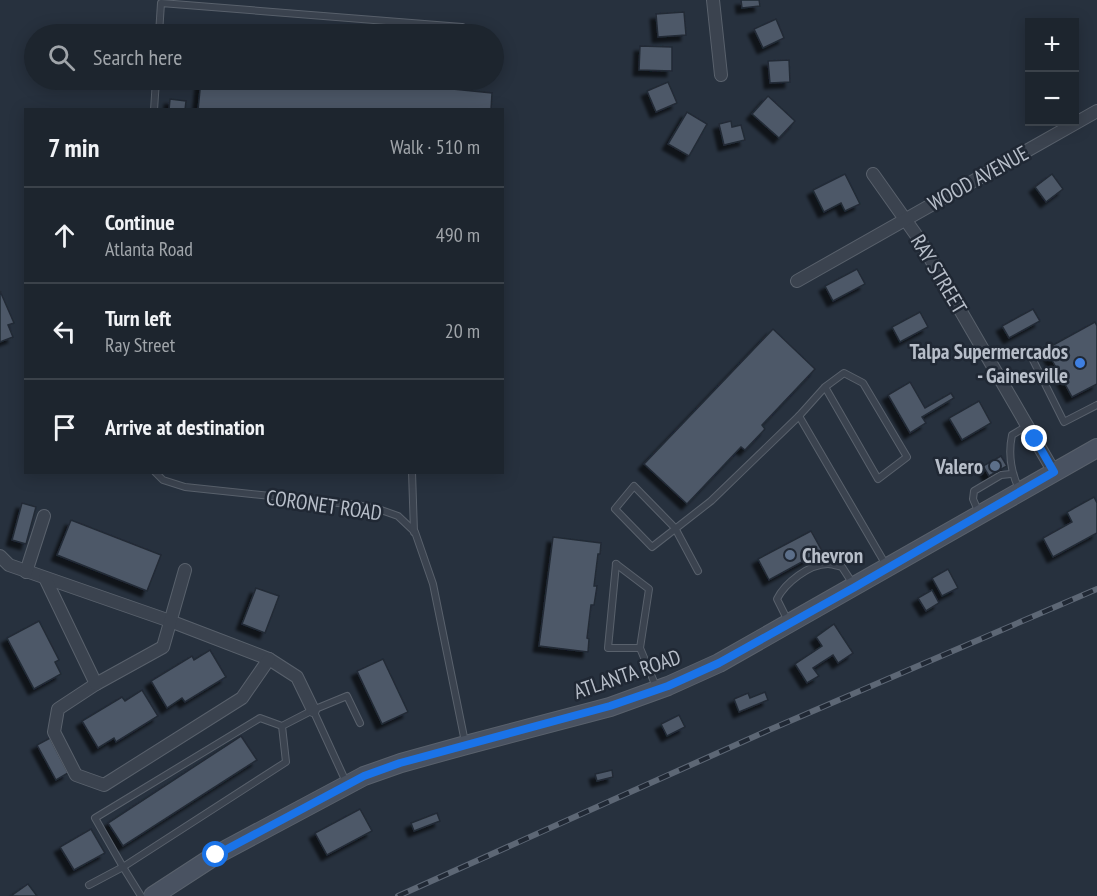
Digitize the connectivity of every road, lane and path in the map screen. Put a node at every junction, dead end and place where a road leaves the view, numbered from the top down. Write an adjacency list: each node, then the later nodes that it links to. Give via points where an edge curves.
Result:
1 (713, 0): 4 (street)
2 (160, 24): 3 (lane, via 161,3)
3 (424, 24)
4 (722, 75)
5 (155, 90): 6 (lane)
6 (154, 108)
7 (1097, 111): 9 (street, WOOD AVENUE)
8 (873, 174): 9 (street, RAY STREET)
9 (905, 219): 10 (street, WOOD AVENUE); 15 (street, RAY STREET)
10 (797, 281)
11 (1030, 354): 13 (lane, via 1064,422)
12 (825, 387): 12 (lane, via 844,373 863,382 908,456 878,478); 14 (lane)
13 (1097, 405)
14 (799, 416): 24 (lane, via 711,501); 27 (lane)
15 (1027, 426): 17 (street, RAY STREET); 20 (lane, via 1012,435)
16 (1097, 448): 17 (main road, ATLANTA ROAD)
17 (1054, 472): 21 (main road, ATLANTA ROAD)
18 (157, 474): 25 (lane, CORONET ROAD, via 185,487 381,510 398,516)
19 (412, 474): 25 (lane)
20 (1011, 474): 21 (lane); 22 (lane, via 1001,475 974,490)
21 (1021, 491): 22 (main road, ATLANTA ROAD)
22 (980, 515): 27 (main road, ATLANTA ROAD)
23 (44, 516): 30 (street)
24 (675, 528): 24 (lane, via 652,547 615,509 634,486); 29 (lane)
25 (414, 532): 42 (lane, via 433,584)
26 (0, 556): 30 (street)
27 (888, 568): 32 (main road, ATLANTA ROAD)
28 (185, 570): 33 (street)
29 (698, 571)
30 (26, 572): 31 (street)
31 (45, 578): 33 (street); 37 (street)
32 (855, 587): 34 (main road, ATLANTA ROAD); 34 (lane, via 842,567 817,565 788,582 777,599)
33 (170, 621): 36 (street); 37 (street, via 163,647)
34 (790, 624): 38 (main road, ATLANTA ROAD, via 719,663)
35 (640, 648): 35 (lane, via 608,648 616,564 648,589); 38 (lane)
36 (268, 659): 37 (street, via 242,698 104,785 76,775 54,732 58,709); 39 (street, via 297,677)
37 (96, 684)
38 (657, 690): 42 (main road, ATLANTA ROAD)
39 (313, 710): 40 (lane, via 347,696); 41 (lane); 43 (lane)
40 (360, 723)
41 (282, 726): 44 (lane, via 286,762); 44 (lane, via 260,718 95,818)
42 (466, 745): 43 (main road, ATLANTA ROAD, via 400,763)
43 (347, 785): 47 (main road, ATLANTA ROAD, via 216,855)
44 (123, 867): 45 (lane); 46 (lane)
45 (90, 885)
46 (141, 896)
47 (153, 896)

